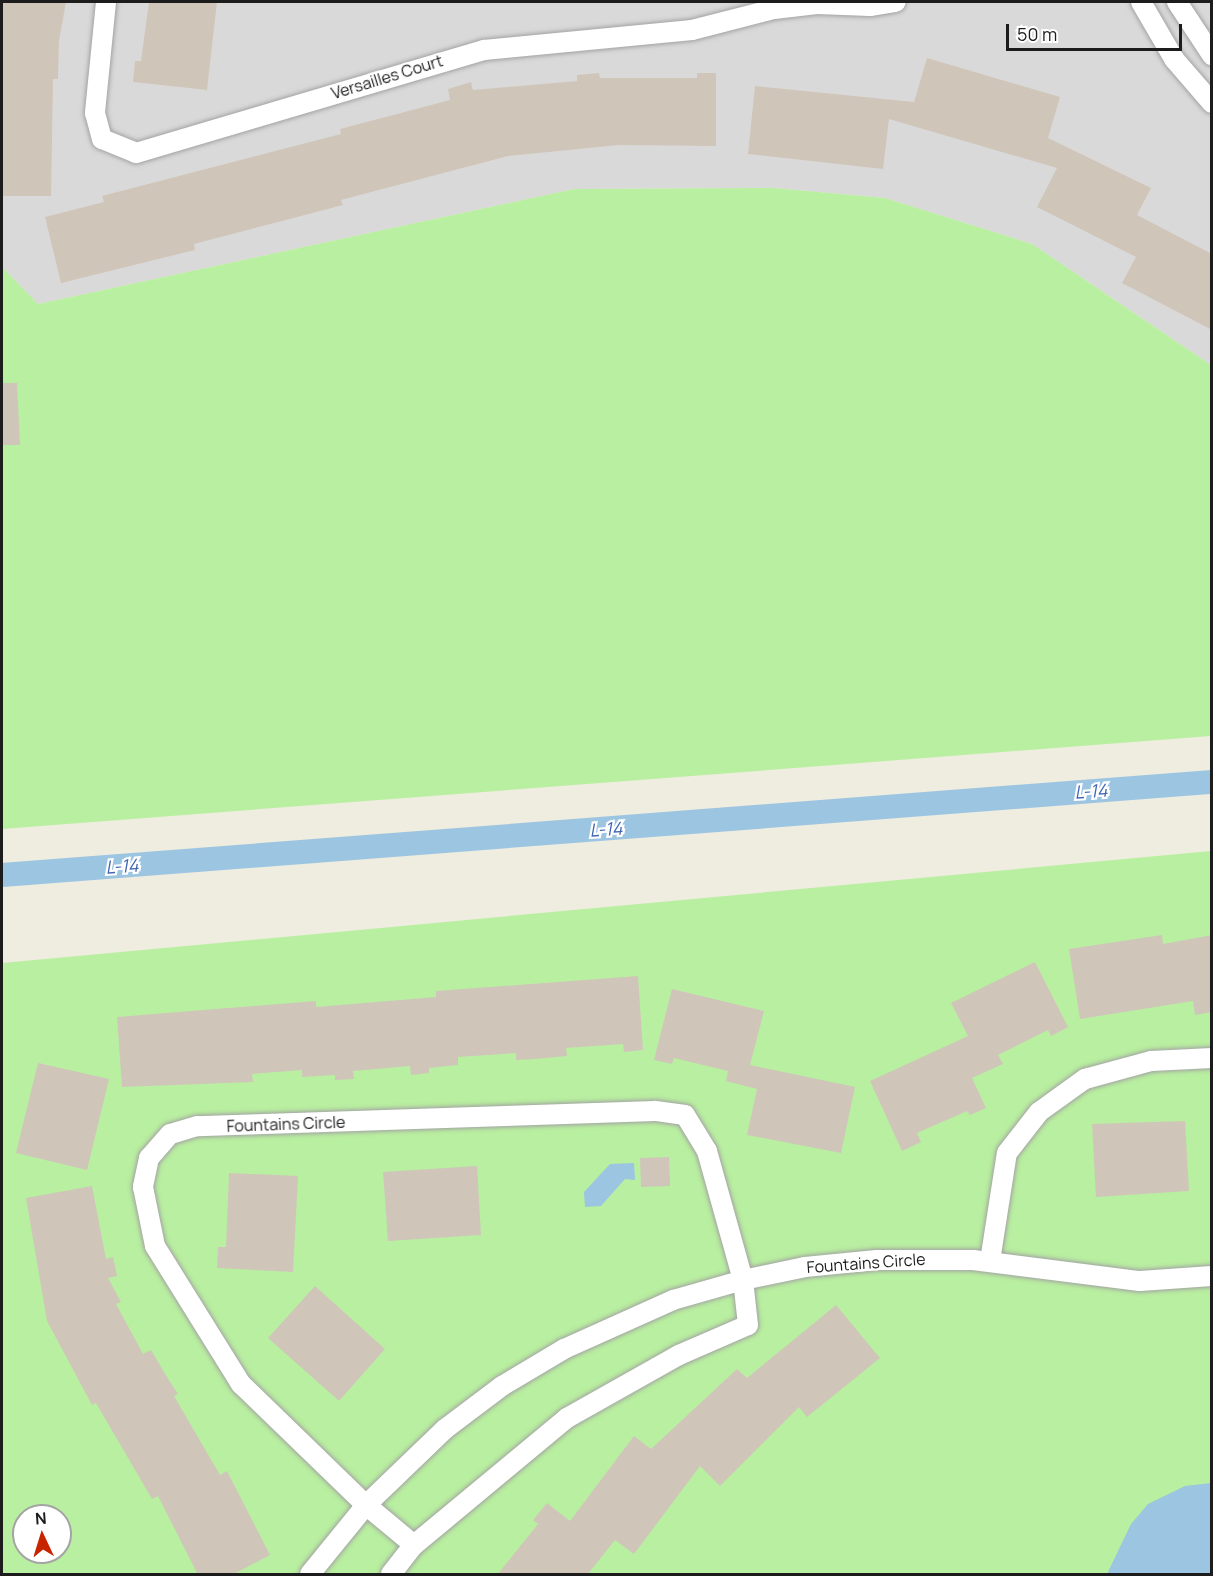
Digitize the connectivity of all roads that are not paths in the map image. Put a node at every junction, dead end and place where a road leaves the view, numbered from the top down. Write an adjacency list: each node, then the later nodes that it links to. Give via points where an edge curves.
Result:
1 (106, 2): 5 (street, Versailles Court, via 95,113 102,139 136,153 484,50 682,32)
2 (896, 2): 5 (street, Versailles Court, via 870,6)
3 (1141, 2): 7 (street, via 1174,59)
4 (1177, 2): 6 (street)
5 (813, 3)
6 (1212, 55)
7 (1212, 103)
8 (1212, 1058): 9 (street, via 1151,1061 1085,1079 1039,1112 1007,1153)
9 (990, 1262): 10 (street, Fountains Circle, via 1140,1281); 11 (street, Fountains Circle, via 877,1260 805,1267)
10 (1212, 1276)
11 (742, 1280): 12 (street, Fountains Circle, via 674,1300 564,1348 502,1386 444,1429); 12 (street, Fountains Circle, via 707,1151 686,1116 655,1111 197,1126 170,1134 149,1158 143,1187 155,1246 241,1384); 13 (street, via 748,1325 679,1354 567,1418)
12 (366, 1505): 13 (street); 14 (street, Fountains Circle)
13 (414, 1545): 15 (street)
14 (310, 1575)
15 (391, 1575)

